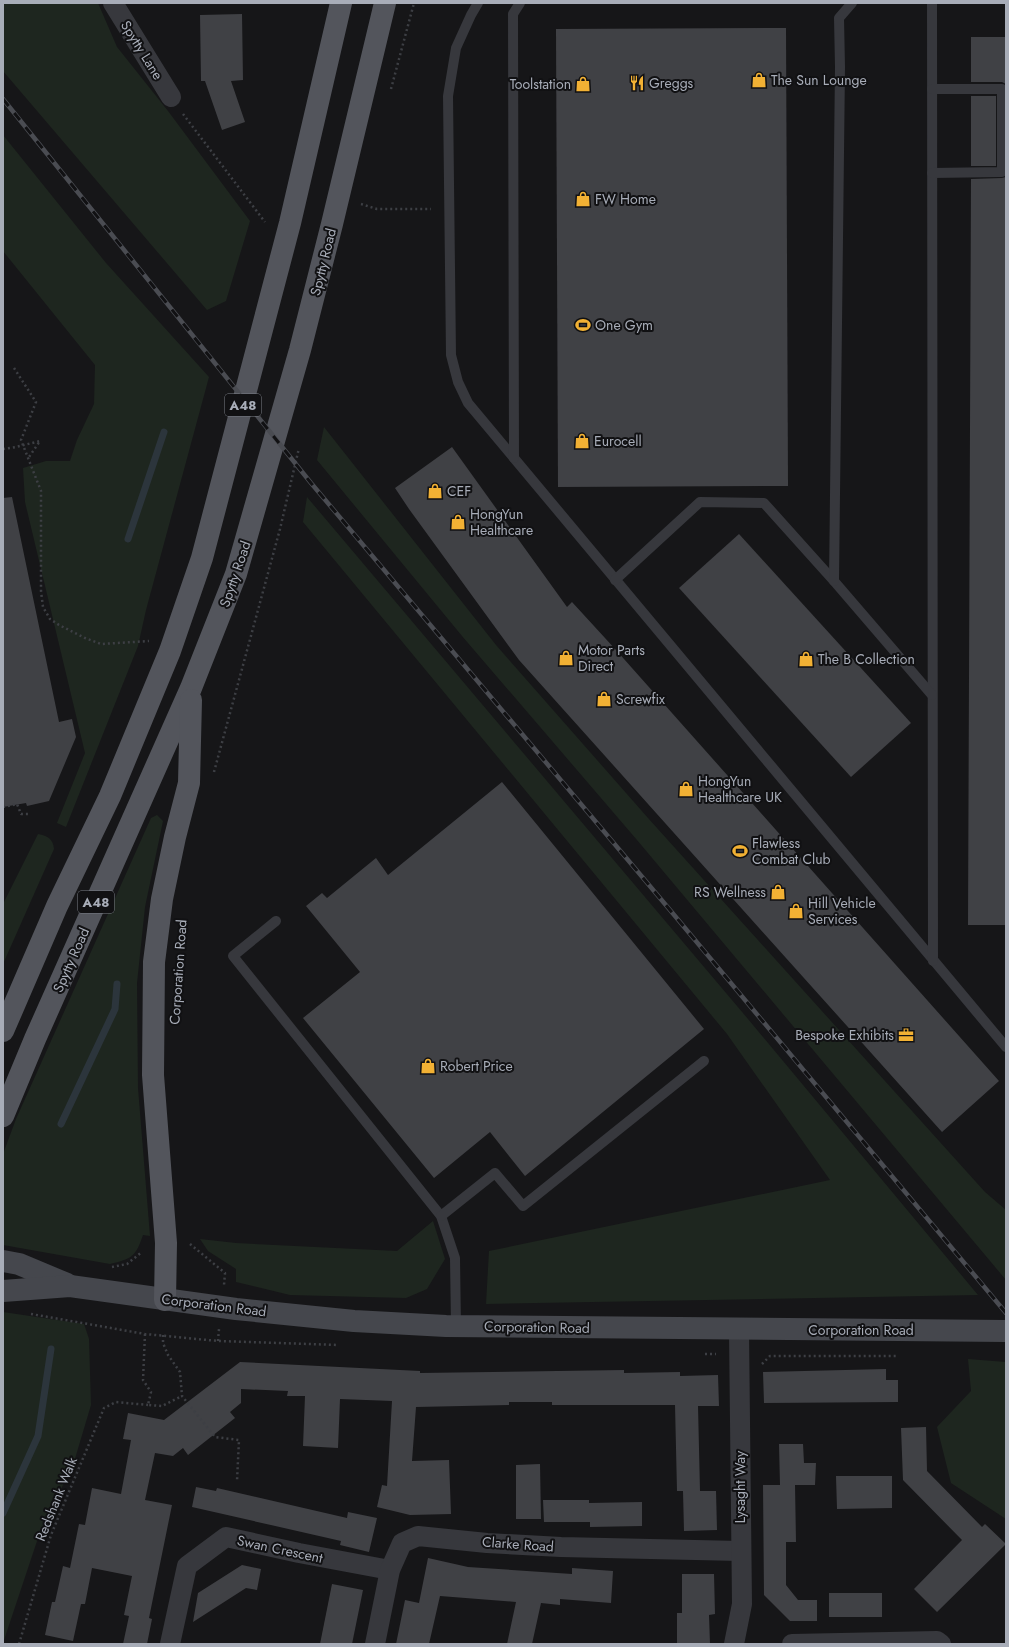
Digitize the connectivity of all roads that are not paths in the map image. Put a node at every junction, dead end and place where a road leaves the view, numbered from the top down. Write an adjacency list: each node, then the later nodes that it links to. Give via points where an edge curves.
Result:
1 (113, 3): 9 (street, Spytty Lane)
2 (341, 3): 18 (main road, A48, via 290,223 202,558 170,651 113,788 57,906)
3 (385, 3): 14 (main road, Spytty Road / A48, via 298,358 236,574)
4 (478, 3): 11 (lane, via 456,48 448,96 451,355 458,382 468,403)
5 (520, 3): 11 (lane, via 513,14)
6 (852, 3): 13 (lane, via 839,18)
7 (932, 3): 8 (lane)
8 (932, 89): 10 (lane); 10 (lane, via 1002,89 1002,172)
9 (170, 97)
10 (932, 173): 15 (lane)
11 (514, 458): 12 (lane)
12 (615, 580): 13 (lane, via 700,502 764,503); 17 (lane)
13 (834, 581): 15 (lane)
14 (192, 688): 21 (main road, Spytty Road / A48); 26 (main road, via 188,784 162,899 154,962 153,1075 166,1243)
15 (932, 695): 17 (lane)
16 (276, 921): 22 (lane, via 233,956)
17 (933, 961): 19 (lane)
18 (3, 1031)
19 (1006, 1047)
20 (704, 1061): 22 (lane, via 523,1206 495,1173)
21 (3, 1116)
22 (441, 1216): 27 (lane, via 455,1258)
23 (3, 1261): 24 (street, Corporation Road, via 19,1264)
24 (70, 1286): 25 (street, Corporation Road); 26 (street, Corporation Road)
25 (3, 1291)
26 (165, 1300): 27 (street, Corporation Road, via 354,1321)
27 (456, 1326): 28 (street, Corporation Road)
28 (739, 1330): 29 (street, Corporation Road); 30 (street, Lysaght Way)
29 (1006, 1331)
30 (740, 1551): 31 (street, Clarke Road, via 561,1547 418,1536 402,1543); 34 (street, Lysaght Way, via 742,1604)
31 (390, 1570): 32 (street, Swan Crescent, via 226,1537 187,1566); 33 (street, Clarke Road)
32 (170, 1644)
33 (375, 1644)
34 (734, 1644)
35 (792, 1644): 36 (street)
36 (941, 1644)

